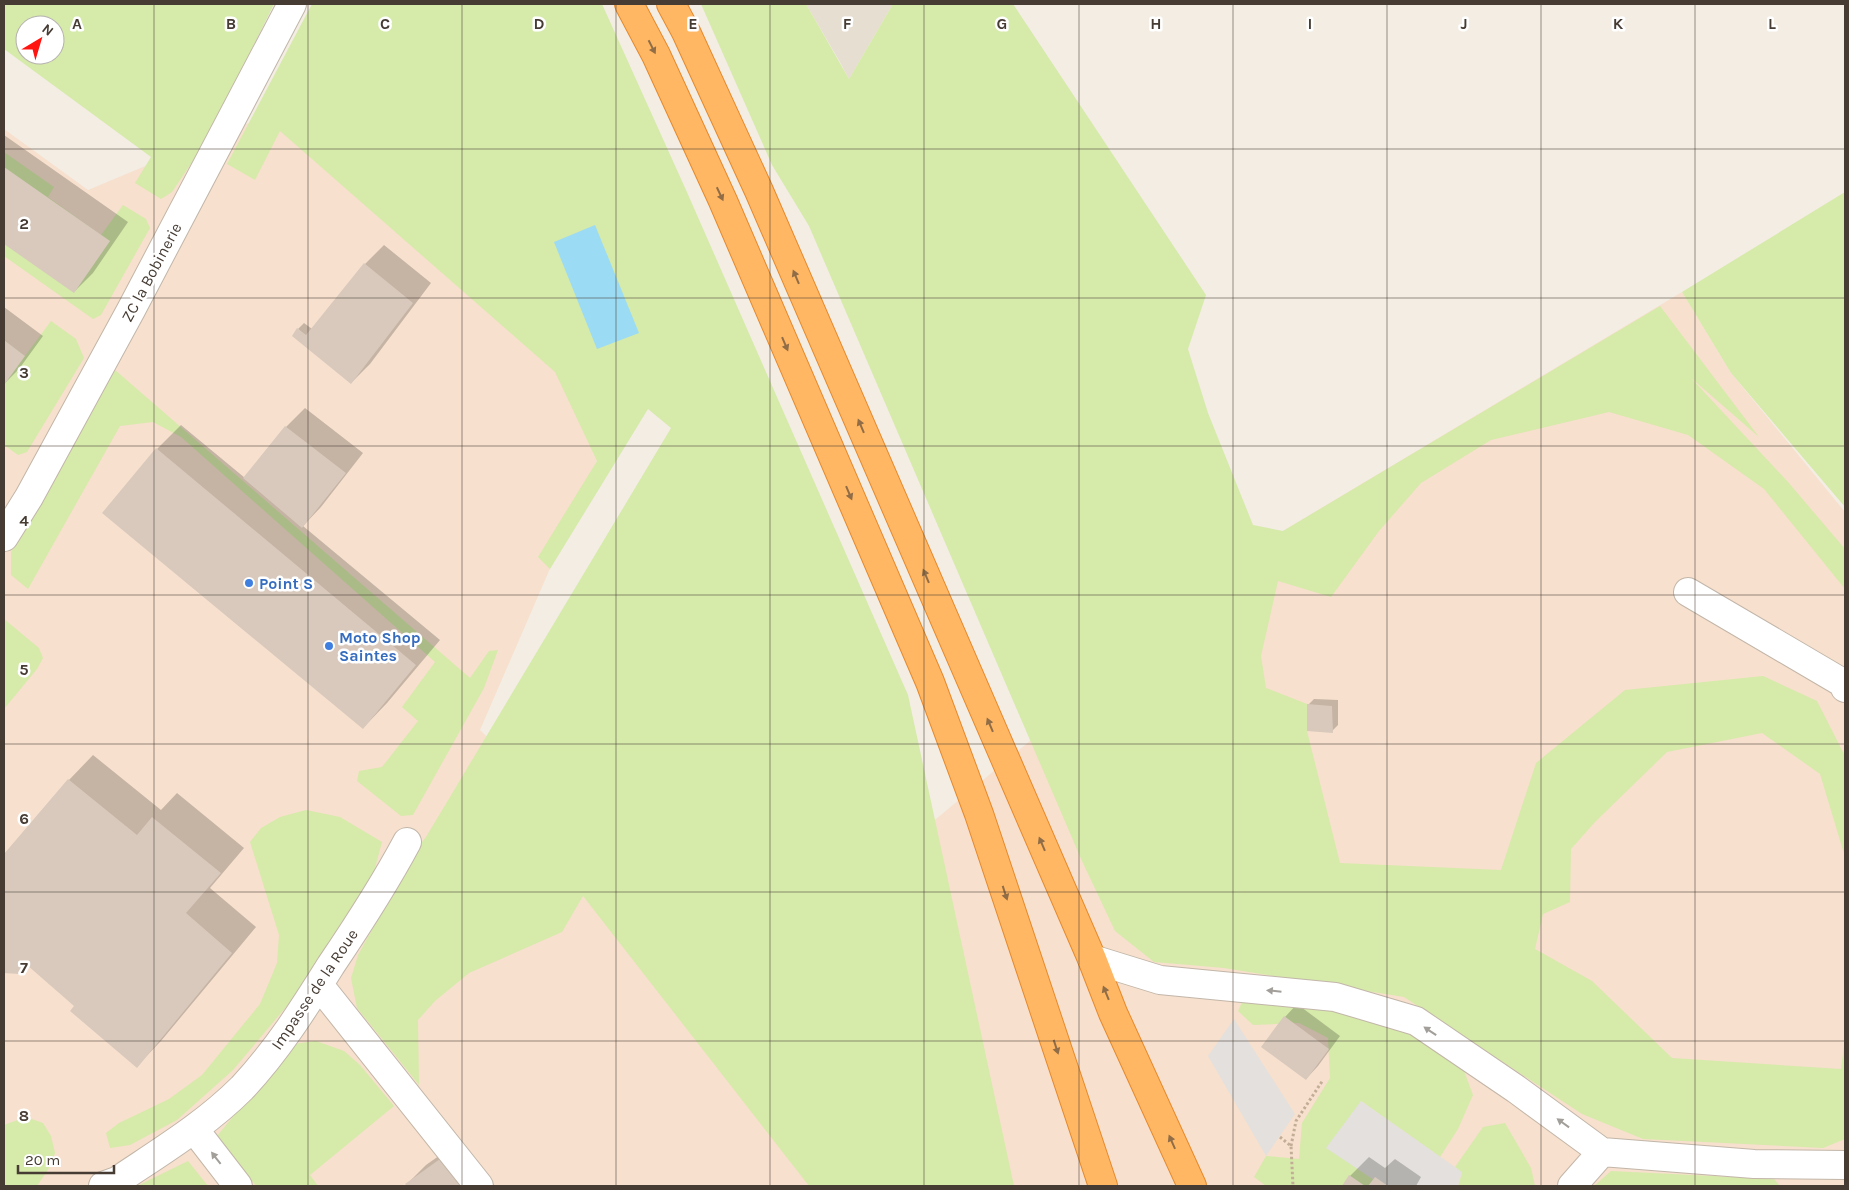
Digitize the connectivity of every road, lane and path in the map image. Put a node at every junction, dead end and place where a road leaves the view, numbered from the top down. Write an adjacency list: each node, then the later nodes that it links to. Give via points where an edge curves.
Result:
1 (292, 4): 4 (street, ZC la Bobinerie, via 131,310)
2 (629, 4): 19 (highway, one-way to 19, via 724,201 930,682 978,814)
3 (671, 4): 8 (highway, one-way to 3, via 759,191)
4 (4, 537)
5 (1688, 592): 6 (street, via 1844,683)
6 (1845, 688)
7 (407, 842): 9 (street, Impasse de la Roue)
8 (1092, 959): 14 (street, one-way to 8, via 1416,1021 1335,997 1160,980); 20 (highway, one-way to 8, via 1113,1013)
9 (319, 985): 11 (street, Impasse de la Roue, via 296,1022 266,1060 241,1088); 18 (street)
10 (1323, 1080): 13 (path, via 1296,1121)
11 (194, 1130): 16 (street, Impasse de la Roue, via 117,1181); 17 (street, one-way to 11)
12 (1280, 1137): 13 (path)
13 (1291, 1146): 21 (path)
14 (1602, 1152): 15 (street, via 1754,1164); 22 (street)
15 (1845, 1165)
16 (103, 1186)
17 (238, 1186)
18 (479, 1186)
19 (1103, 1186)
20 (1192, 1186)
21 (1293, 1186)
22 (1572, 1186)

